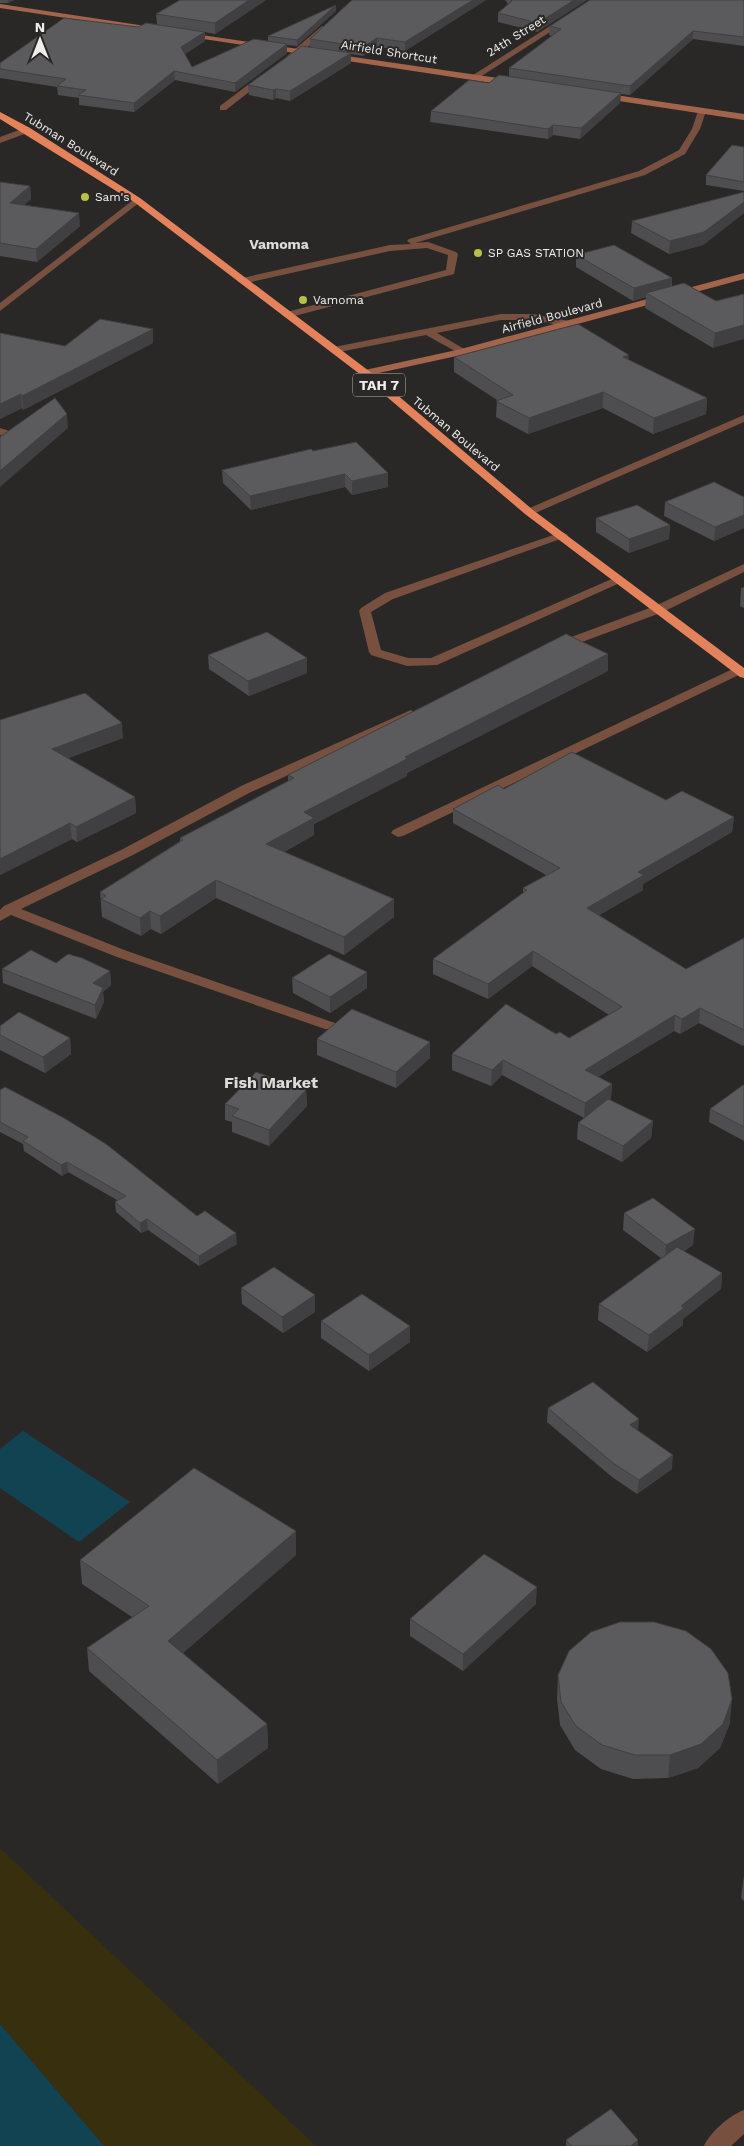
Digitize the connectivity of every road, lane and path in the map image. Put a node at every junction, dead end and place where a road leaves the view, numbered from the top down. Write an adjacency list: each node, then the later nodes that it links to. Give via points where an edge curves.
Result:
1 (596, 0): 9 (street, 24th Street)
2 (0, 6): 4 (street)
3 (335, 20): 6 (street)
4 (164, 30)
5 (173, 32): 6 (street, Airfield Shortcut)
6 (299, 51): 7 (street); 9 (street, Airfield Shortcut)
7 (284, 62)
8 (268, 74): 12 (street)
9 (474, 78): 10 (street, Airfield Shortcut)
10 (524, 85)
11 (593, 95): 13 (street)
12 (223, 108)
13 (702, 111): 15 (street); 19 (street, via 682,152 642,173)
14 (0, 115): 16 (highway, Tubman Boulevard / TAH 7)
15 (744, 117)
16 (28, 130): 17 (street); 18 (highway, Tubman Boulevard / TAH 7)
17 (0, 140)
18 (137, 200): 21 (highway, Tubman Boulevard / TAH 7); 22 (street)
19 (390, 248): 21 (street); 23 (street, via 428,246 453,254 451,272)
20 (744, 276): 24 (street, Airfield Boulevard)
21 (242, 281): 23 (highway, Tubman Boulevard / TAH 7)
22 (0, 308)
23 (287, 315): 26 (highway, Tubman Boulevard / TAH 7)
24 (569, 324): 25 (street, via 532,316 502,316); 27 (street, Airfield Boulevard)
25 (427, 331): 26 (street); 27 (street)
26 (334, 350): 28 (highway, Tubman Boulevard / TAH 7)
27 (462, 352): 28 (street, Airfield Boulevard)
28 (365, 373): 32 (highway, Tubman Boulevard / TAH 7)
29 (744, 418): 32 (street)
30 (0, 431): 31 (street)
31 (12, 435)
32 (528, 512): 33 (highway, Tubman Boulevard / TAH 7)
33 (562, 535): 35 (highway, Tubman Boulevard / TAH 7); 35 (street, via 389,596 365,611 375,652 407,662 433,662)
34 (744, 567): 36 (street)
35 (618, 580): 36 (highway, Tubman Boulevard / TAH 7)
36 (659, 609): 37 (street); 38 (highway, Tubman Boulevard / TAH 7)
37 (545, 653)
38 (742, 672): 40 (street)
39 (427, 706): 41 (street, via 246,789)
40 (398, 833)
41 (5, 913): 42 (street)
42 (330, 1026)
43 (744, 2120): 44 (street)
44 (715, 2146)

